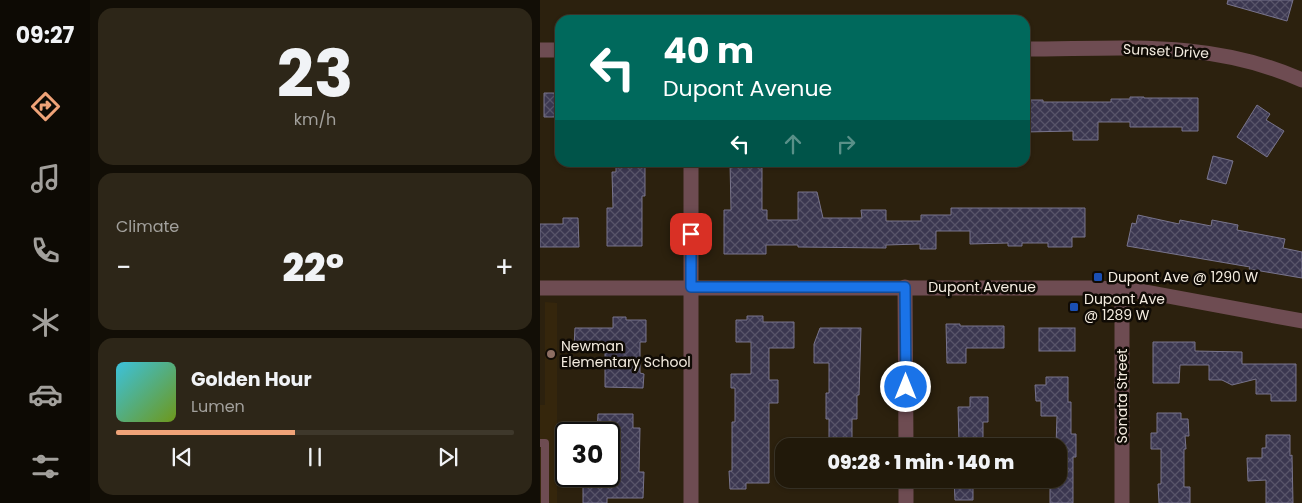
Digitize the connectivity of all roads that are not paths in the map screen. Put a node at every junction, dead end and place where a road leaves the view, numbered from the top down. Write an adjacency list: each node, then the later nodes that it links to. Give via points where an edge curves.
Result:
1 (1030, 49): 4 (street, Sunset Drive, via 1194,50 1251,61)
2 (540, 50): 3 (street)
3 (555, 50)
4 (1302, 80)
5 (691, 167): 6 (street)
6 (691, 287): 7 (street, Dupont Avenue); 8 (street, Dupont Avenue); 15 (street)
7 (905, 287): 9 (street, Dupont Avenue); 11 (street)
8 (540, 288)
9 (1122, 289): 10 (street, Dupont Avenue); 17 (street, Sonata Street)
10 (1302, 321)
11 (906, 438)
12 (542, 443): 14 (lane)
13 (906, 488): 16 (street)
14 (545, 503)
15 (691, 503)
16 (906, 503)
17 (1122, 503)

